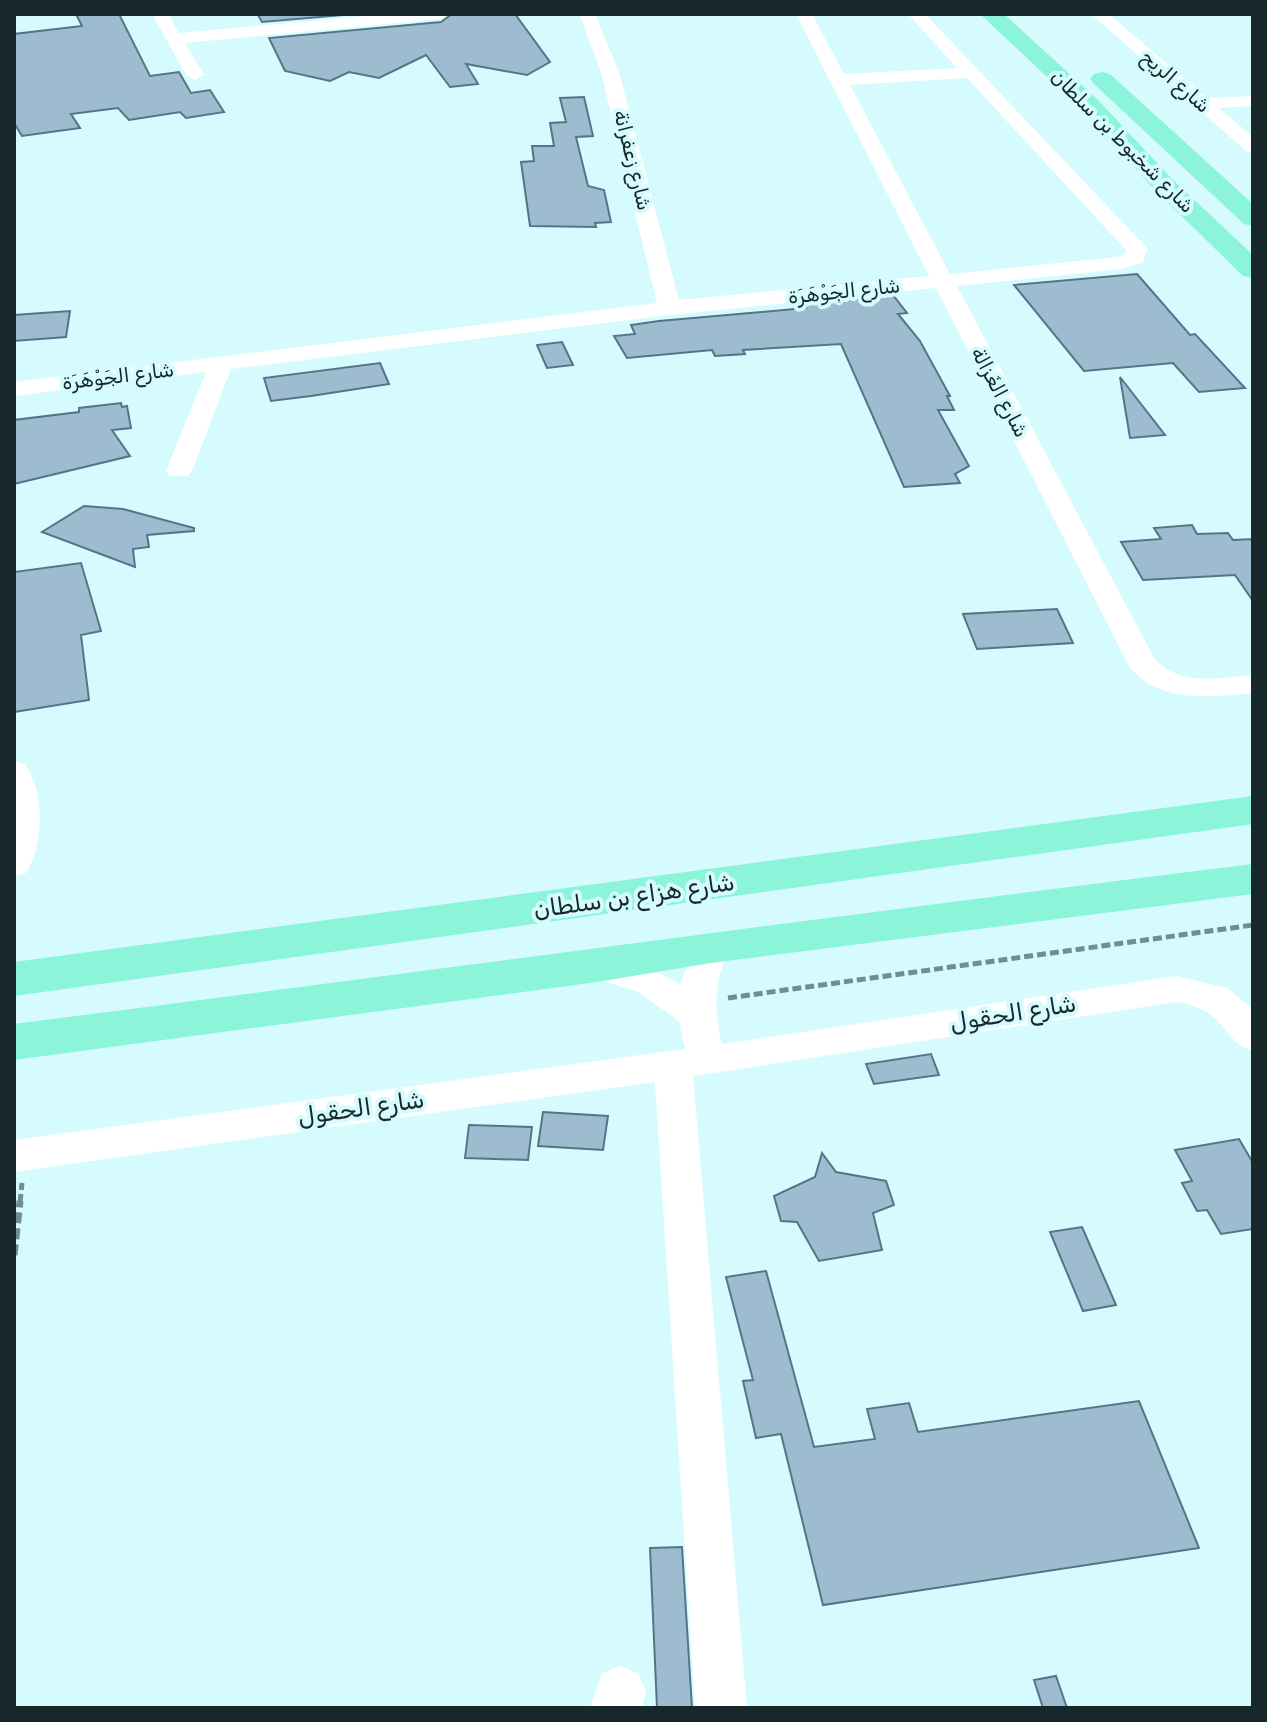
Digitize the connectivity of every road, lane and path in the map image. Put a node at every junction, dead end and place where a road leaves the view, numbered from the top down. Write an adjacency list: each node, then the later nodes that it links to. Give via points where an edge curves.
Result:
1 (160, 14): 9 (street)
2 (441, 14): 8 (street)
3 (587, 14): 20 (street, شارع زعفرانة, via 610,72)
4 (804, 14): 13 (street, شارع الغَزالة)
5 (916, 14): 11 (street, شارع الجَوْهَرَة)
6 (991, 14): 18 (main road, شارع شخبوط بن سلطان, via 1089,104)
7 (1099, 14): 15 (street, شارع الريح)
8 (398, 16): 9 (street)
9 (172, 39): 12 (street)
10 (1089, 67): 17 (main road, شارع شخبوط بن سلطان)
11 (970, 73): 13 (street); 19 (street, شارع الجَوْهَرَة, via 1138,254 1122,263)
12 (195, 75)
13 (838, 80): 19 (street, شارع الغَزالة)
14 (1253, 101): 15 (street)
15 (1202, 104): 16 (street, شارع الريح)
16 (1253, 147)
17 (1253, 218)
18 (1253, 270)
19 (942, 281): 20 (street, شارع الجَوْهَرَة); 24 (street, شارع الغَزالة, via 1146,669 1164,682 1189,688)
20 (670, 308): 21 (street, شارع الجَوْهَرَة)
21 (222, 363): 22 (street, شارع الجَوْهَرَة); 23 (street)
22 (14, 389)
23 (179, 471)
24 (1253, 684)
25 (14, 771): 29 (street, via 23,848)
26 (1253, 791): 32 (main road, via 591,882)
27 (1253, 810): 32 (main road, شارع هزاع بن سلطان)
28 (1253, 859): 31 (main road, via 1176,875)
29 (14, 865)
30 (1253, 879): 31 (main road)
31 (1122, 896): 34 (main road)
32 (498, 914): 36 (main road, شارع هزاع بن سلطان)
33 (1253, 925): 37 (path)
34 (711, 947): 35 (main road); 37 (street)
35 (597, 966): 37 (street, via 651,983); 39 (main road)
36 (14, 979)
37 (694, 1008): 40 (street)
38 (1248, 1019): 40 (street, شارع الحقول, via 1209,995 1177,989)
39 (14, 1042)
40 (690, 1062): 41 (street, شارع الحقول); 43 (street)
41 (20, 1155): 42 (path)
42 (14, 1255)
43 (721, 1708)

